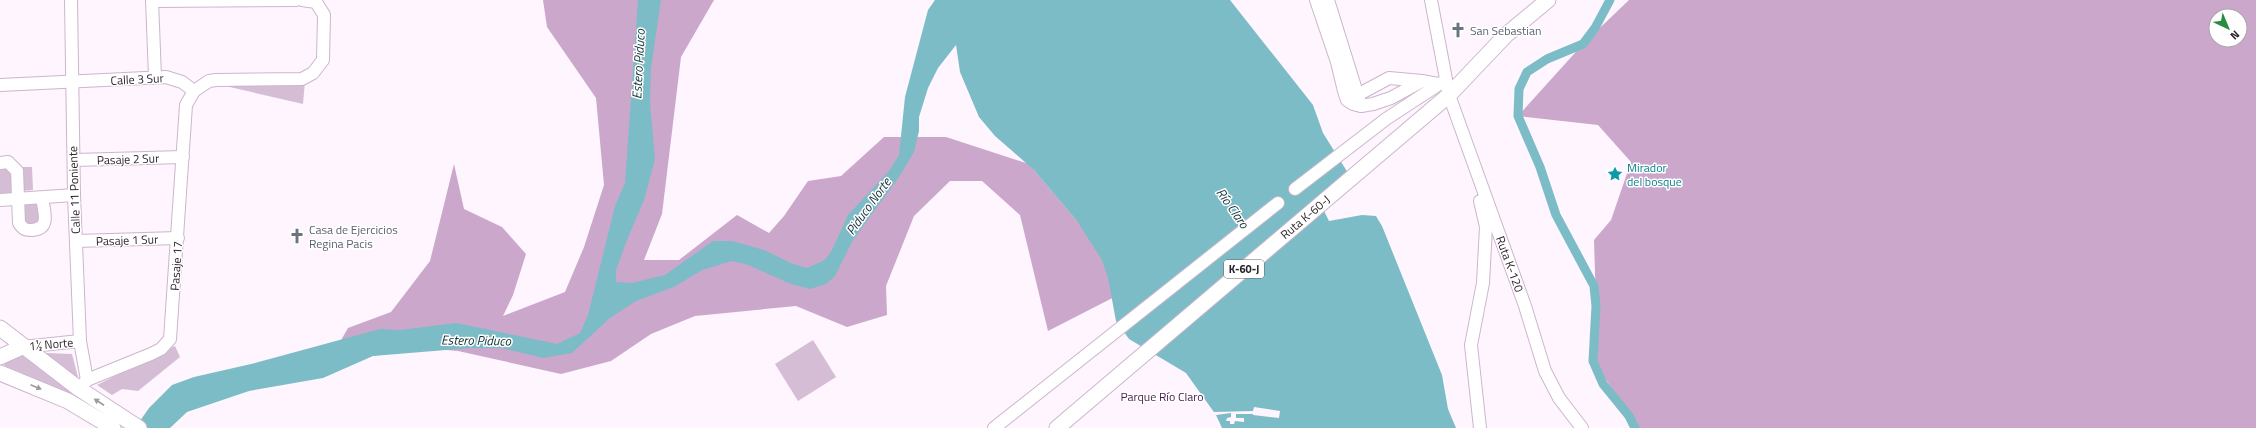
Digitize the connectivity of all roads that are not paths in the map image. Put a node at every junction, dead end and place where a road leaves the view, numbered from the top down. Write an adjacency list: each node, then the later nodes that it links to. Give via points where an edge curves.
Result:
1 (71, 0): 11 (street, Calle 11 Poniente)
2 (296, 0): 8 (street)
3 (302, 0): 14 (street, via 316,2 324,15 322,60 313,73 302,79 208,81)
4 (1316, 0): 15 (street)
5 (1328, 0): 15 (street)
6 (1431, 0): 13 (street, Ruta K-120)
7 (1548, 0): 13 (main road, Ruta K-60-J / K-60-J)
8 (152, 1): 9 (street)
9 (155, 77): 11 (street, Calle 3 Sur); 14 (street, Calle 3 Sur, via 175,79)
10 (1422, 81): 13 (street); 15 (street, via 1391,98); 15 (street, via 1389,78)
11 (71, 82): 12 (street, Calle 3 Sur); 18 (street, Calle 11 Poniente)
12 (0, 85)
13 (1444, 87): 17 (street, Ruta K-120); 20 (street, via 1423,94 1386,119); 38 (main road, Ruta K-60-J / K-60-J, via 1432,110)
14 (194, 91): 16 (street, Pasaje 17, via 186,105)
15 (1355, 100)
16 (183, 157): 18 (street, Pasaje 2 Sur); 26 (street, Pasaje 17)
17 (1471, 159): 39 (street, via 1486,227 1483,283 1471,345); 40 (street, Ruta K-120, via 1525,306 1545,371 1559,398)
18 (74, 160): 21 (street, Calle 11 Poniente)
19 (0, 163): 23 (street, via 8,162 17,171)
20 (1296, 189)
21 (74, 195): 22 (street); 27 (street, Calle 11 Poniente)
22 (42, 198): 23 (street); 23 (street, via 45,222 43,226 40,229 26,230 19,223)
23 (17, 199): 24 (street)
24 (0, 200)
25 (1278, 203): 37 (street)
26 (178, 238): 27 (street, Pasaje 1 Sur); 34 (street, Pasaje 17, via 170,339 161,349)
27 (76, 241): 29 (street, Calle 11 Poniente)
28 (1, 329): 30 (main road); 31 (main road, via 3,341)
29 (80, 341): 30 (street, 1½ Norte); 34 (street, Calle 11 Poniente)
30 (22, 347): 32 (main road); 34 (main road)
31 (0, 352)
32 (0, 357)
33 (0, 372): 35 (main road, one-way to 35)
34 (83, 384): 35 (main road, one-way to 34)
35 (114, 423): 36 (main road)
36 (139, 428)
37 (994, 428)
38 (1057, 428)
39 (1480, 428)
40 (1582, 428)

